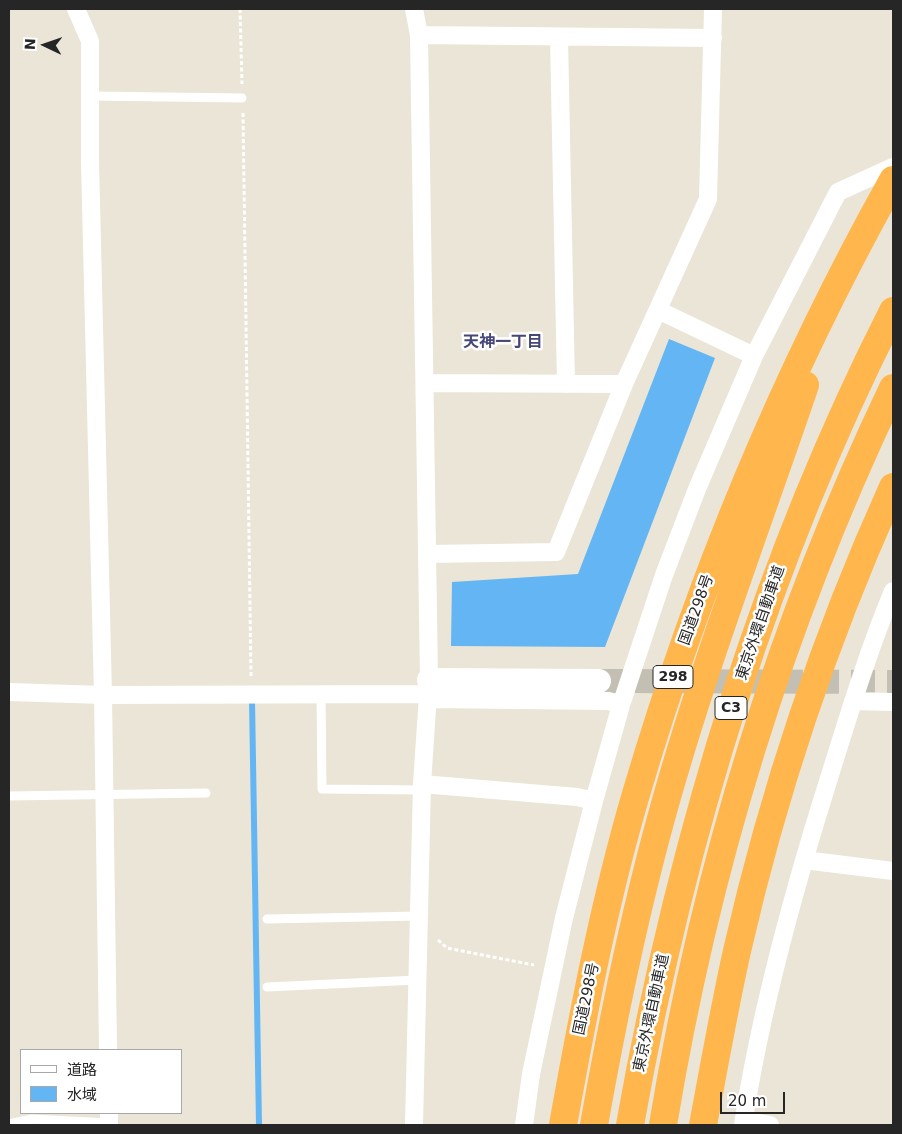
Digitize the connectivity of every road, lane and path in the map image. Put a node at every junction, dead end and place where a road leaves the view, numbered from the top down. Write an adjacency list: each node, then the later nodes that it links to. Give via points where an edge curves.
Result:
1 (76, 9): 8 (street, via 90,41)
2 (240, 9): 9 (path)
3 (414, 9): 5 (street)
4 (713, 9): 7 (street)
5 (419, 34): 6 (street); 16 (street)
6 (559, 38): 7 (street); 17 (street)
7 (713, 38): 13 (street, via 708,199)
8 (91, 96): 9 (lane); 27 (street)
9 (242, 98): 28 (path)
10 (893, 167): 15 (street, via 838,192)
11 (893, 180): 12 (highway, 国道298号 / 298)
12 (853, 252): 50 (highway, 国道298号 / 298, via 752,465 663,705 635,797 601,933); 51 (highway, 298, via 712,657 651,855 625,964)
13 (658, 310): 15 (street); 18 (street)
14 (893, 311): 52 (highway, 東京外環自動車道 / C3, via 828,449 781,565 730,709 692,837 660,970)
15 (754, 356): 31 (street, via 664,576)
16 (425, 383): 17 (street); 21 (street)
17 (566, 384): 18 (street)
18 (624, 384): 21 (street, via 556,552)
19 (893, 388): 53 (highway, 東京外環自動車道 / C3, via 812,573 762,713 690,975)
20 (893, 487): 54 (highway, via 866,546 817,675 774,812 737,951)
21 (428, 554): 24 (street)
22 (893, 591): 29 (street)
23 (599, 681): 24 (street)
24 (429, 691): 26 (street); 31 (street); 32 (street)
25 (9, 692): 27 (street)
26 (321, 694): 28 (street); 32 (lane, via 322,789)
27 (103, 695): 28 (street); 34 (street)
28 (251, 695)
29 (853, 701): 30 (street); 37 (street)
30 (893, 702)
31 (622, 704): 36 (street)
32 (422, 787): 36 (street, via 577,797); 39 (street)
33 (206, 793): 34 (lane)
34 (104, 794): 35 (lane); 44 (street)
35 (9, 796)
36 (594, 801): 49 (street, via 564,918)
37 (804, 860): 38 (street); 46 (street, via 778,957)
38 (893, 871)
39 (418, 918): 40 (lane); 41 (path, via 432,920 440,944 448,948); 42 (street)
40 (267, 919)
41 (534, 966)
42 (417, 980): 43 (lane); 48 (street)
43 (267, 987)
44 (108, 1049)
45 (109, 1120): 47 (lane, via 32,1119)
46 (744, 1123): 55 (street)
47 (9, 1124)
48 (414, 1125)
49 (524, 1125)
50 (564, 1125)
51 (594, 1125)
52 (630, 1125)
53 (663, 1125)
54 (703, 1125)
55 (770, 1125)

